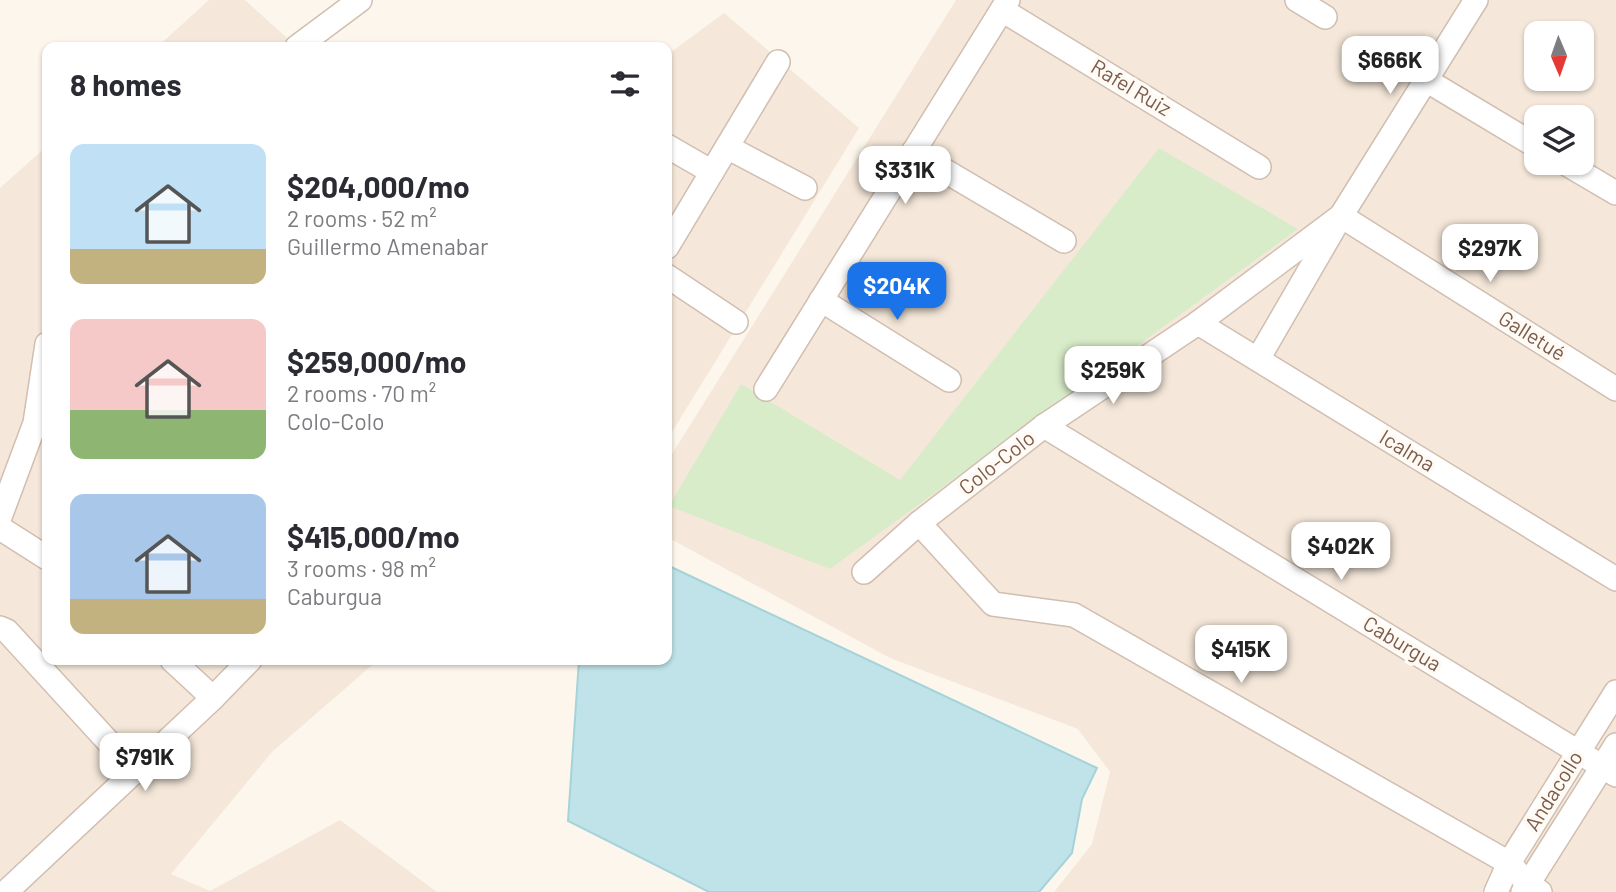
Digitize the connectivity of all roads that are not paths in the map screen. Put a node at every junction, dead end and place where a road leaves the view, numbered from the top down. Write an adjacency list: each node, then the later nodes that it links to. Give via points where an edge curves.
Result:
1 (360, 0): 6 (street)
2 (1297, 0): 5 (street)
3 (1476, 0): 8 (street, Colo-Colo)
4 (1005, 5): 12 (street); 13 (street, Rafel Ruiz)
5 (1325, 18)
6 (304, 42)
7 (778, 62): 10 (street)
8 (1426, 80): 9 (street); 18 (street, Colo-Colo)
9 (1524, 139)
10 (727, 147): 14 (street); 16 (street)
11 (672, 149): 14 (street)
12 (913, 152): 20 (street); 22 (street)
13 (1259, 167)
14 (712, 172): 19 (street)
15 (1585, 175): 17 (street)
16 (805, 188)
17 (1616, 193)
18 (1341, 216): 24 (street, Colo-Colo); 25 (street, Colo-Colo); 29 (street, Galletué)
19 (672, 239)
20 (1064, 241)
21 (672, 279): 23 (street)
22 (821, 300): 27 (street); 28 (street)
23 (736, 323)
24 (1198, 323): 25 (street, Icalma); 30 (street, Colo-Colo)
25 (1258, 359): 36 (street, Icalma)
26 (42, 377): 31 (street, via 35,423)
27 (949, 380)
28 (766, 389)
29 (1616, 389)
30 (1044, 426): 32 (street, Colo-Colo); 43 (street, Caburgua)
31 (0, 517)
32 (919, 523): 35 (street, Colo-Colo); 46 (street, via 993,604 1074,615)
33 (0, 528): 34 (street)
34 (42, 555)
35 (864, 572)
36 (1616, 579)
37 (0, 628): 44 (street)
38 (177, 665): 41 (street)
39 (245, 665): 41 (street)
40 (1616, 692): 43 (street, Andacollo)
41 (213, 698): 44 (street)
42 (1616, 746): 45 (street, Andacollo)
43 (1578, 752): 45 (street, Caburgua); 46 (street, Andacollo)
44 (135, 771): 48 (street)
45 (1609, 771): 47 (street, Andacollo)
46 (1509, 863): 47 (street); 49 (street, Andacollo)
47 (1531, 890)
48 (6, 892)
49 (1496, 892)

